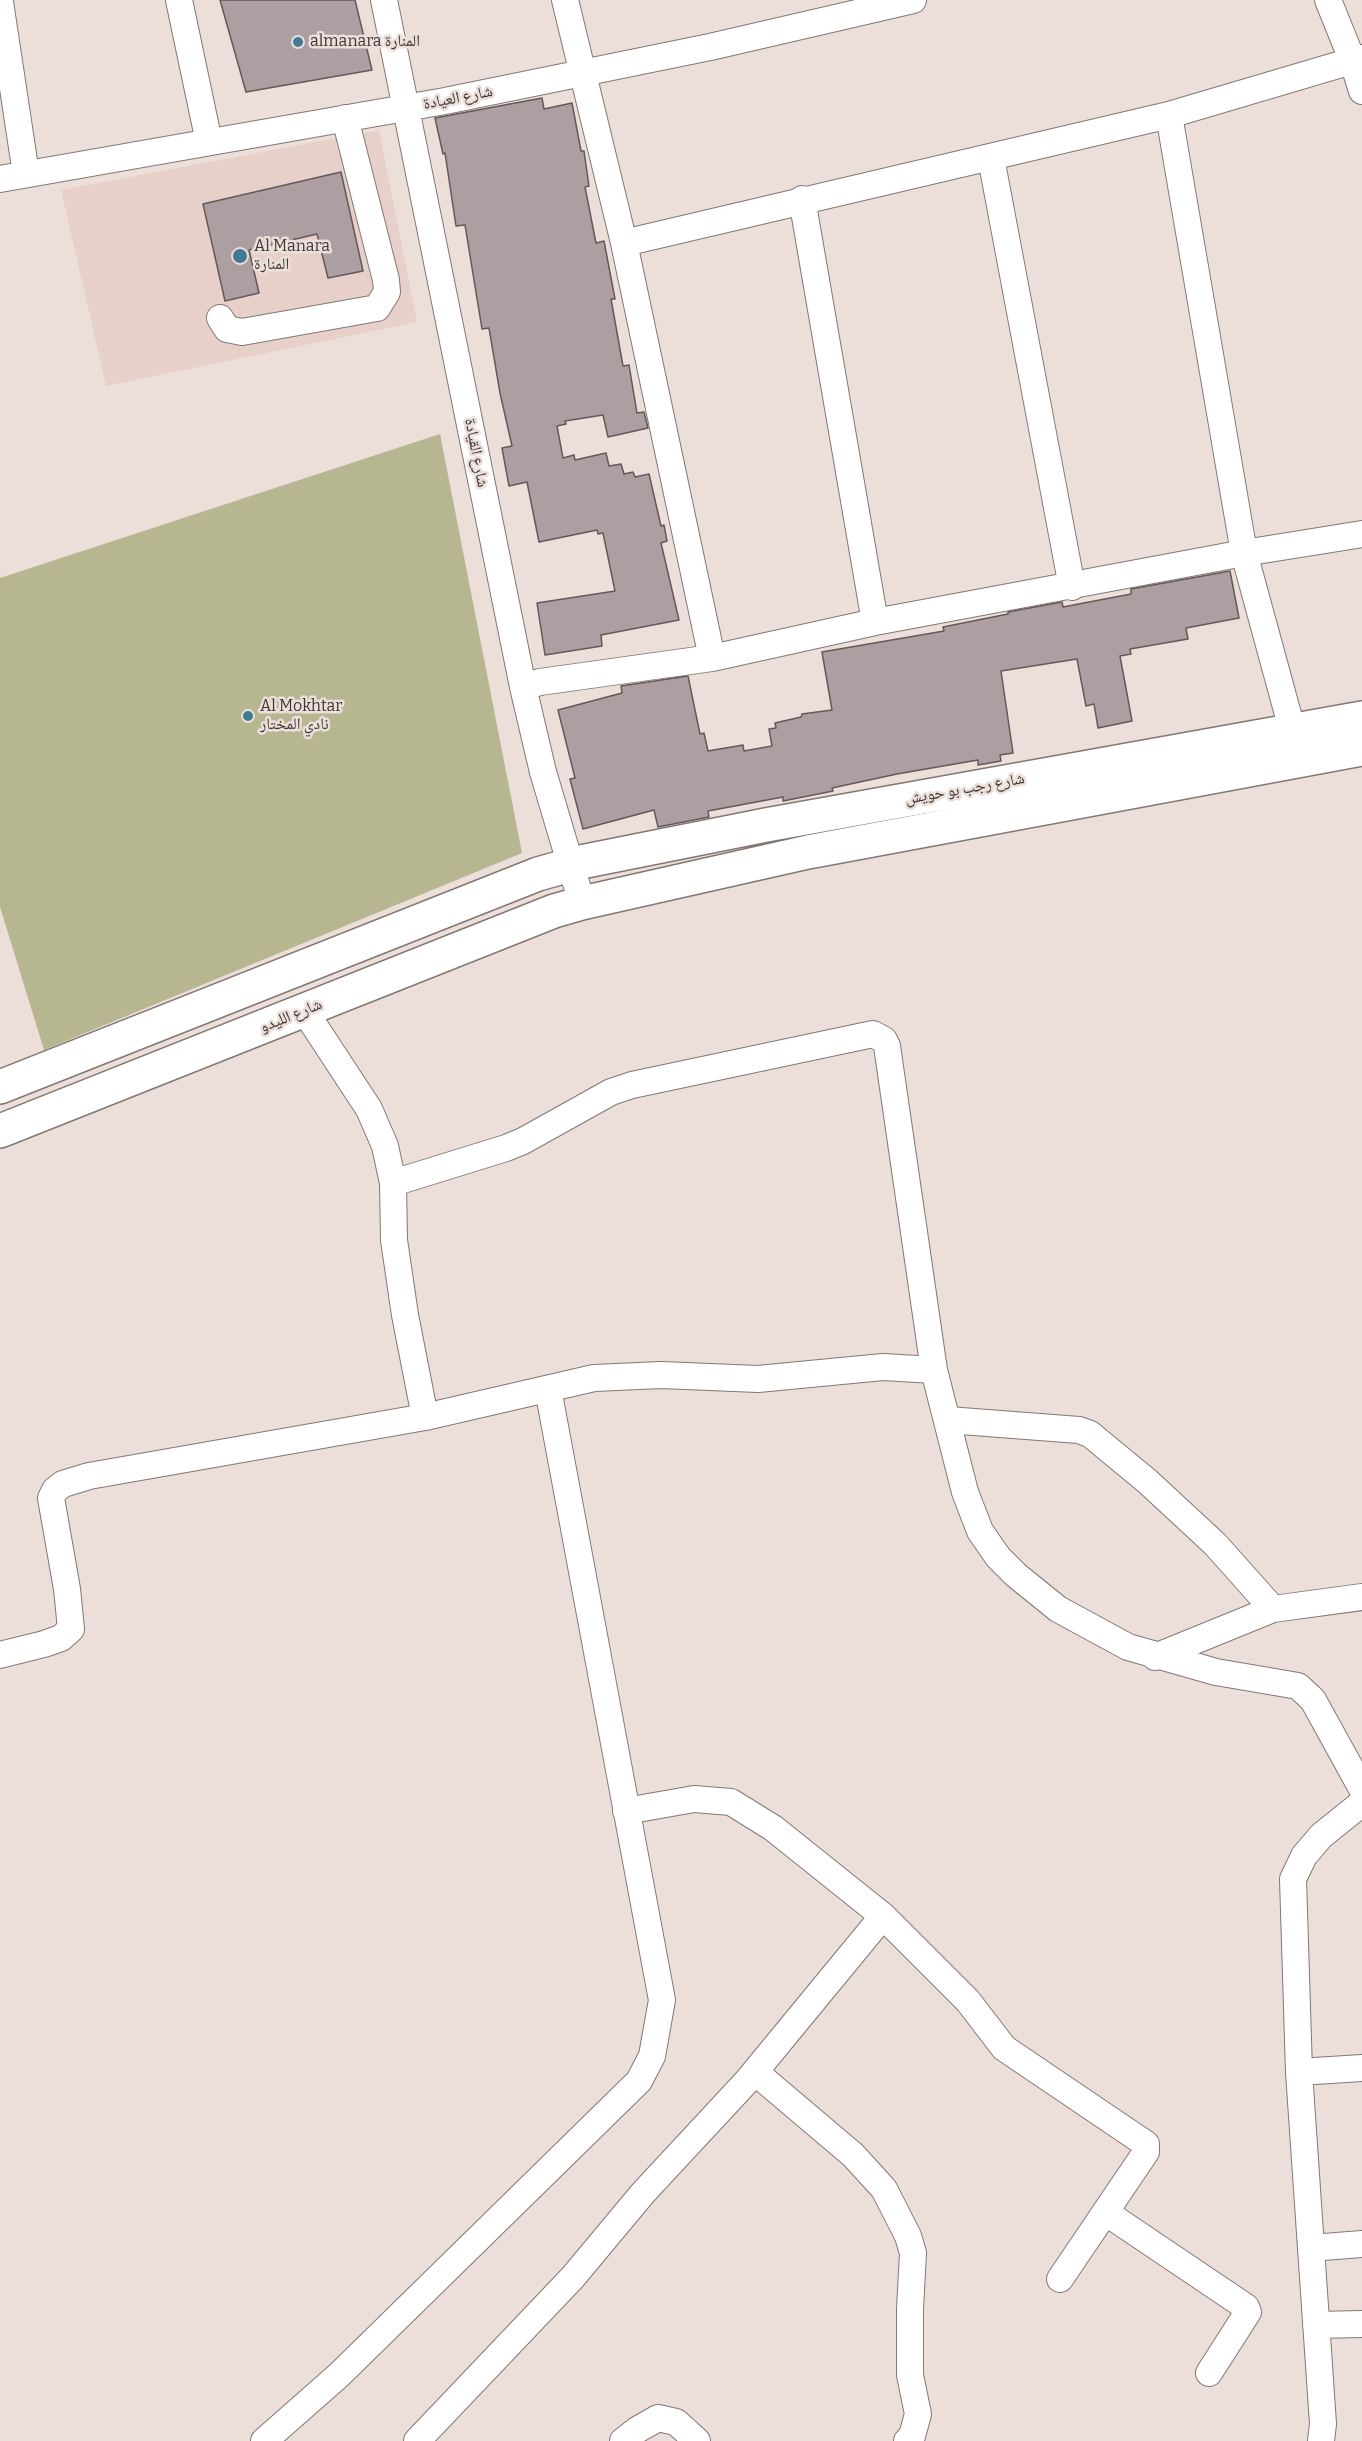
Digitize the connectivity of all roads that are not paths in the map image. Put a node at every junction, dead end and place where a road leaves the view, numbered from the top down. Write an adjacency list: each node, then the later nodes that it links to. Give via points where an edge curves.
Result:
1 (179, 0): 14 (street)
2 (384, 0): 11 (street, شارع القيادة)
3 (565, 0): 9 (street)
4 (914, 0): 9 (street, شارع العيادة)
5 (1328, 0): 8 (street)
6 (0, 2): 7 (street)
7 (4, 45): 16 (street)
8 (1358, 60): 10 (street); 12 (street)
9 (582, 72): 11 (street, شارع العيادة); 19 (street)
10 (1362, 91)
11 (406, 107): 13 (street, شارع العيادة); 26 (street, شارع القيادة)
12 (1169, 115): 15 (street); 22 (street)
13 (345, 118): 14 (street, شارع العيادة); 20 (street, via 387,292 377,308 242,332 227,329)
14 (209, 142): 16 (street, شارع العيادة)
15 (991, 158): 18 (street); 23 (street)
16 (26, 174): 17 (street, شارع العيادة)
17 (0, 179)
18 (802, 200): 19 (street); 24 (street)
19 (624, 243): 25 (street)
20 (220, 318)
21 (1362, 534): 22 (street)
22 (1244, 553): 23 (street); 28 (street)
23 (1072, 587): 24 (street)
24 (875, 622): 25 (street)
25 (712, 658): 26 (street)
26 (523, 687): 30 (street, شارع القيادة)
27 (1362, 718): 28 (main road, شارع رجب بو حويش)
28 (1293, 729): 30 (main road, شارع رجب بو حويش, via 766,825)
29 (1362, 749): 31 (main road, شارع رجب بو حويش, via 808,852)
30 (570, 866): 31 (street, شارع القيادة); 33 (main road, via 538,874)
31 (582, 903): 32 (main road, شارع الليدو)
32 (304, 1010): 34 (main road, شارع الليدو); 35 (street, via 369,1109 385,1146)
33 (0, 1087)
34 (0, 1131)
35 (393, 1183): 36 (street, via 524,1141 611,1092 632,1085 873,1034 887,1046); 38 (street, via 394,1240)
36 (934, 1370): 37 (street, via 882,1367 758,1379 594,1378); 39 (street)
37 (548, 1389): 38 (street); 46 (street)
38 (425, 1417): 42 (street, via 78,1478 63,1484 51,1498 71,1629 61,1638)
39 (948, 1420): 41 (street, via 1090,1434 1215,1544); 43 (street, via 965,1492 980,1531 998,1557 1058,1609 1128,1647)
40 (1362, 1597): 41 (street)
41 (1273, 1609): 43 (street)
42 (0, 1655)
43 (1155, 1657): 44 (street, via 1298,1686 1313,1700)
44 (1362, 1790)
45 (1362, 1803): 50 (street, via 1321,1836 1304,1856 1293,1879)
46 (626, 1811): 47 (street, via 694,1799 731,1802 773,1828); 59 (street, via 662,2000 652,2056 639,2081 339,2375)
47 (883, 1916): 49 (street); 51 (street, via 968,2001 1004,2048 1146,2144 1146,2152)
48 (1362, 2068): 50 (street)
49 (755, 2072): 58 (street, via 853,2155 884,2189 908,2236 913,2253 910,2375 918,2414); 60 (street, via 643,2193 573,2277)
50 (1299, 2072): 53 (street)
51 (1105, 2212): 54 (street); 57 (street, via 1246,2307 1248,2312)
52 (1362, 2244): 53 (street)
53 (1311, 2248): 56 (street)
54 (1060, 2279)
55 (1362, 2324): 56 (street)
56 (1316, 2325): 63 (street)
57 (1209, 2373)
58 (913, 2439)
59 (264, 2441)
60 (417, 2441)
61 (623, 2441): 62 (street, via 658,2418 676,2422)
62 (697, 2441)
63 (1321, 2441)

